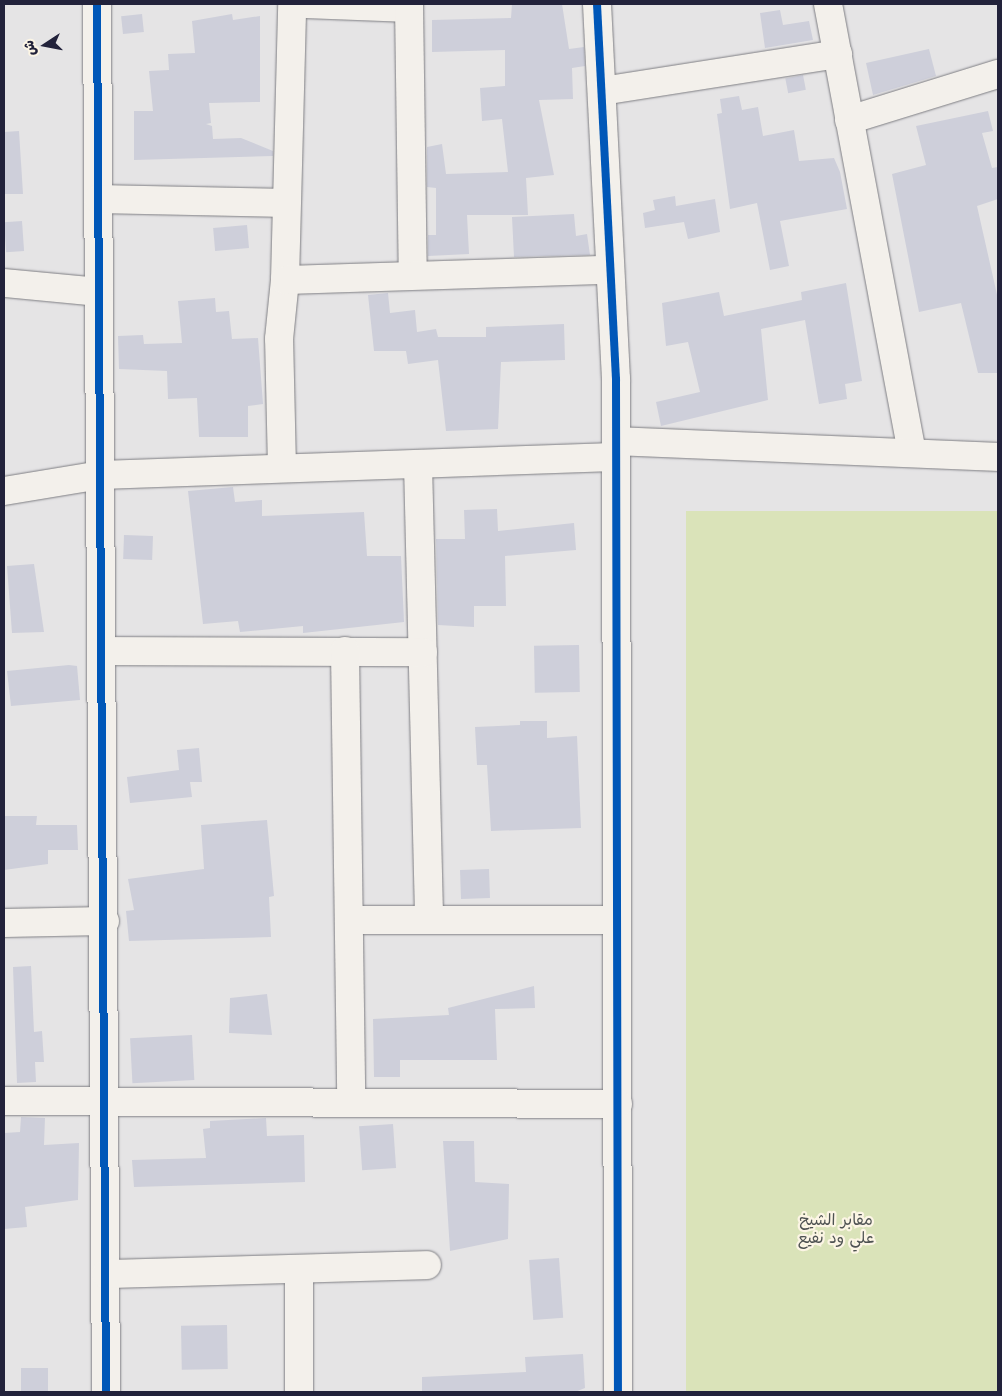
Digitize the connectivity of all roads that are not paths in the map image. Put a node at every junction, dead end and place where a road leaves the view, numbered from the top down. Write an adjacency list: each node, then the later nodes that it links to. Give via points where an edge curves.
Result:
1 (97, 4): 11 (street)
2 (292, 4): 12 (street)
3 (306, 4): 6 (street)
4 (597, 4): 9 (street)
5 (828, 4): 7 (street)
6 (409, 6): 14 (street)
7 (838, 54): 9 (street); 10 (street)
8 (998, 74): 10 (street)
9 (602, 91): 13 (street)
10 (849, 120): 19 (street)
11 (98, 199): 12 (street); 17 (street)
12 (286, 203): 15 (street)
13 (610, 270): 14 (street); 18 (street)
14 (413, 274): 15 (street)
15 (285, 280): 22 (street, via 280,339)
16 (4, 283): 17 (street)
17 (100, 292): 23 (street)
18 (615, 449): 19 (street); 21 (street); 30 (street)
19 (912, 452): 20 (street)
20 (998, 457)
21 (418, 464): 22 (street); 27 (street)
22 (282, 468): 23 (street)
23 (101, 475): 24 (street); 25 (street)
24 (4, 491)
25 (102, 651): 26 (street); 31 (street)
26 (345, 651): 27 (street); 28 (street)
27 (423, 652): 29 (street)
28 (349, 920): 29 (street); 35 (street)
29 (429, 920): 30 (street)
30 (617, 920): 36 (street)
31 (105, 921): 32 (street); 33 (street)
32 (4, 923)
33 (106, 1098): 34 (street); 35 (street); 39 (street)
34 (4, 1101)
35 (351, 1101): 36 (street)
36 (618, 1104): 42 (street)
37 (427, 1265): 38 (street)
38 (300, 1269): 39 (street); 41 (street)
39 (106, 1274): 40 (street)
40 (106, 1392)
41 (299, 1392)
42 (618, 1392)

